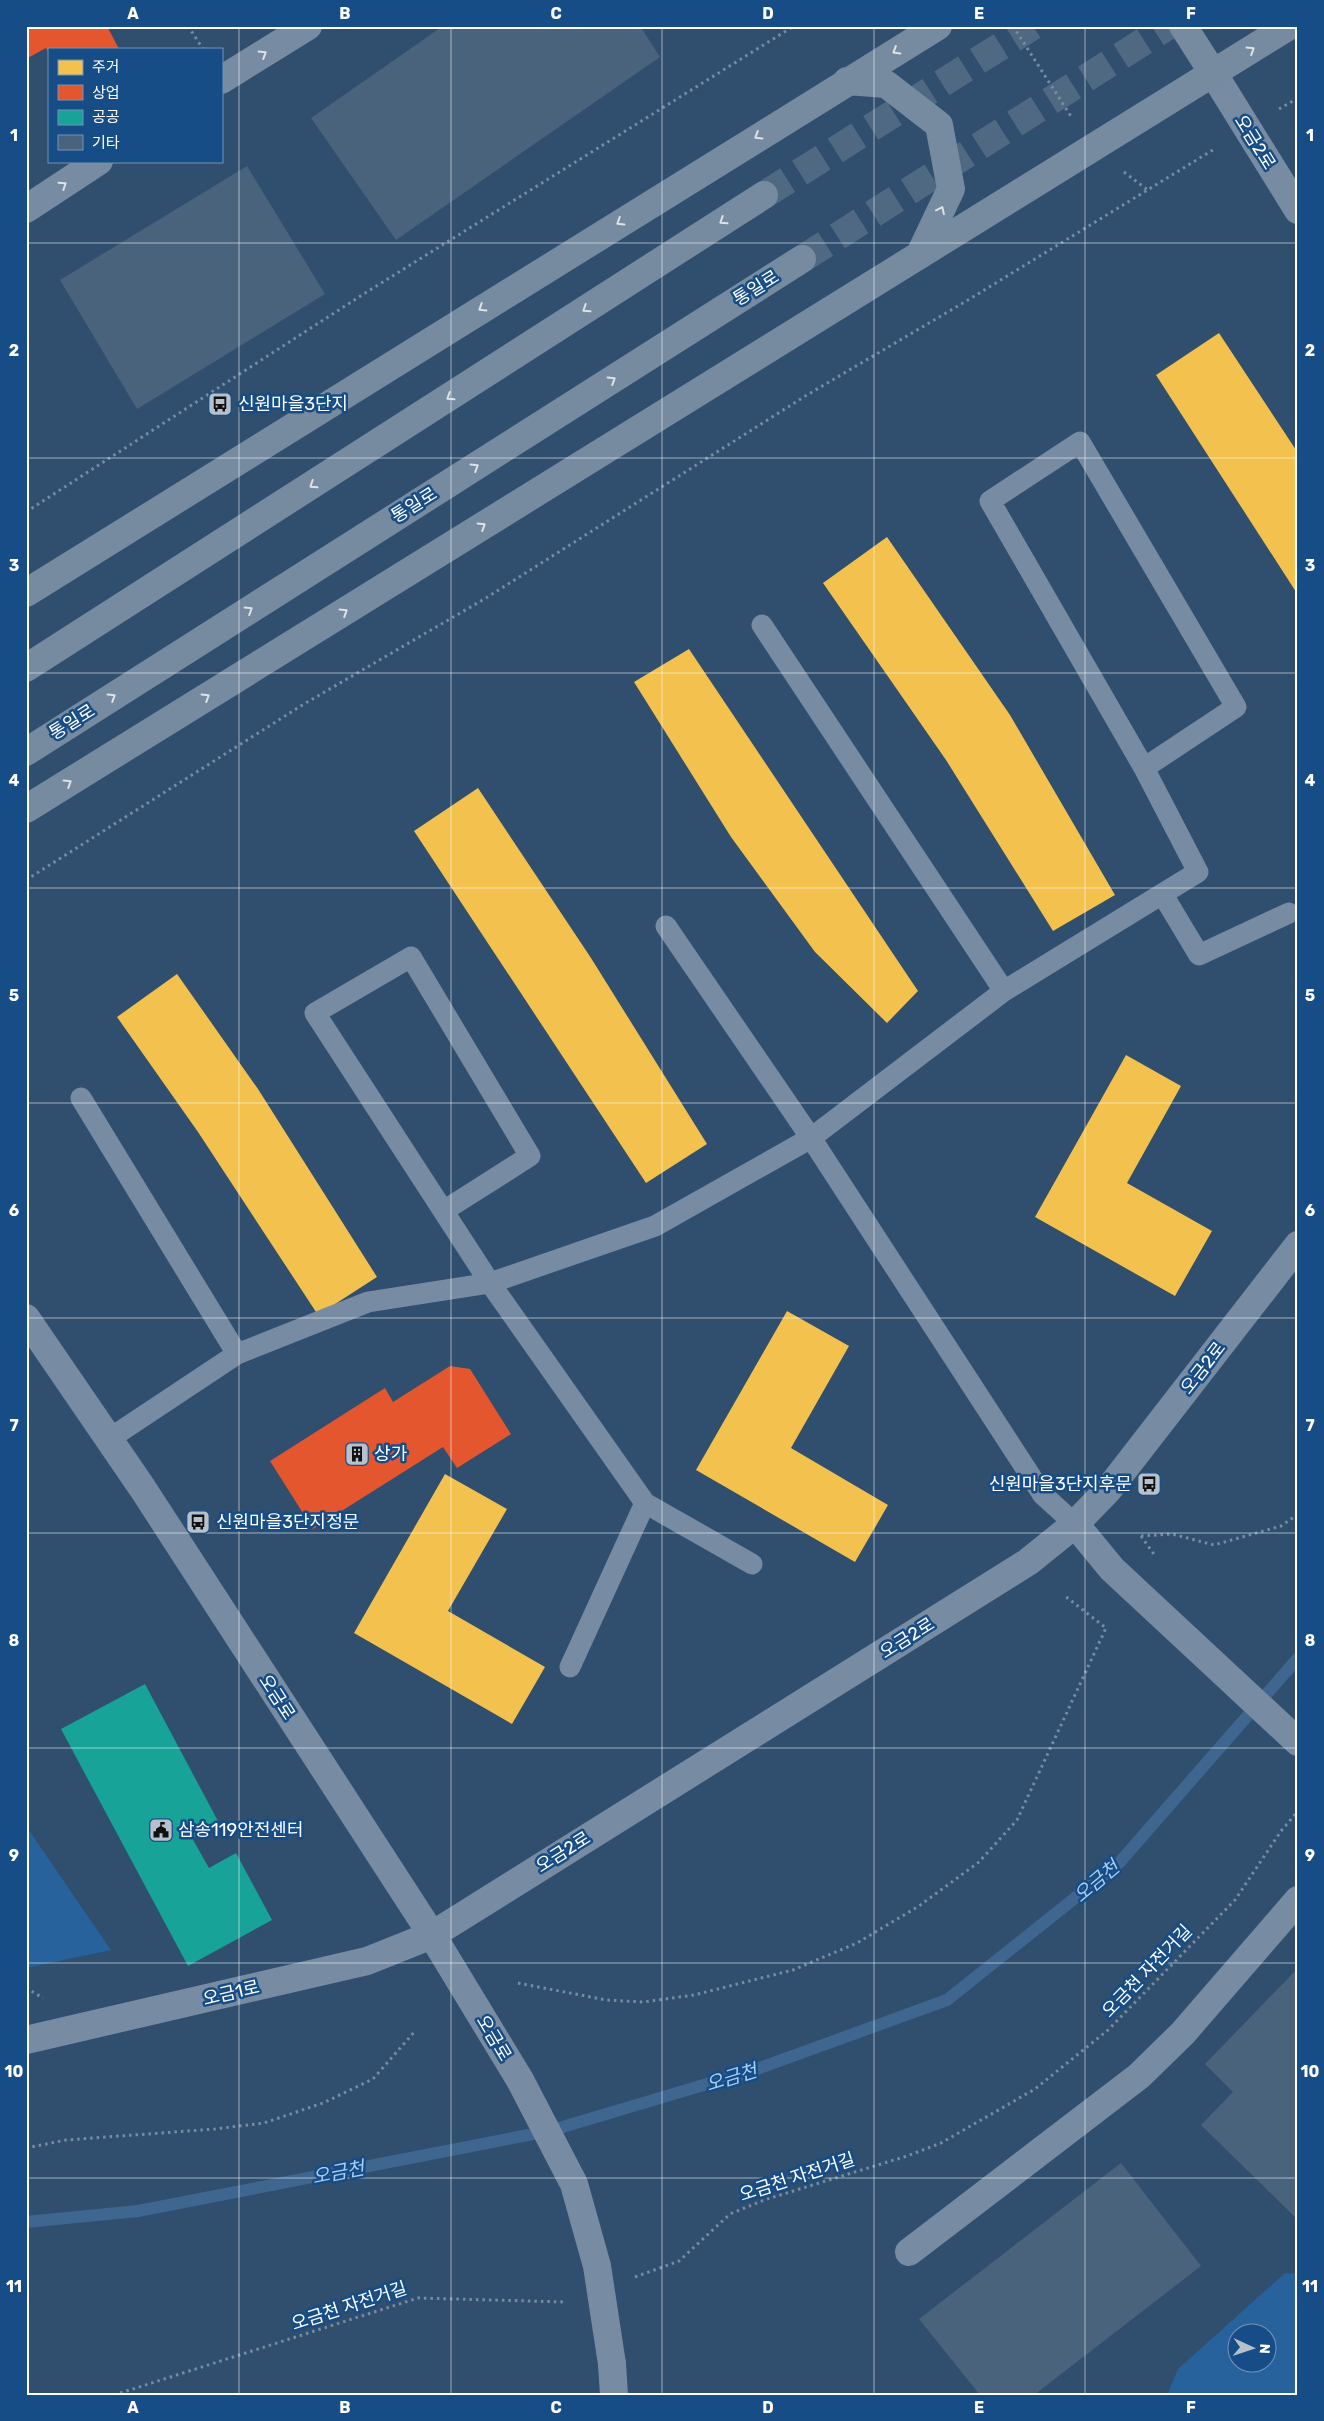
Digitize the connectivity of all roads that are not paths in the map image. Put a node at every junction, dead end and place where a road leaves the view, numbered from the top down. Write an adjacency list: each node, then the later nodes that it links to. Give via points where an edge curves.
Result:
1 (308, 26): 6 (street, one-way to 1)
2 (938, 26): 7 (main road, one-way to 7)
3 (1183, 26): 5 (main road)
4 (1289, 26): 5 (main road, one-way to 4)
5 (1213, 73): 11 (street, 오금2로); 12 (main road)
6 (222, 79)
7 (848, 81): 12 (main road, one-way to 7, via 951,189 939,125 886,84); 14 (main road, one-way to 14)
8 (98, 162): 10 (street, one-way to 8)
9 (764, 195): 16 (main road, one-way to 16)
10 (26, 210)
11 (1298, 210)
12 (920, 254): 19 (main road, one-way to 12)
13 (802, 259): 17 (main road, 통일로, one-way to 13)
14 (26, 593)
15 (762, 625): 23 (lane)
16 (26, 668)
17 (26, 752)
18 (1144, 768): 18 (lane, via 990,501 1080,442 1236,706); 20 (lane, via 1198,872)
19 (26, 809)
20 (1163, 895): 21 (lane, via 1199,955); 23 (lane)
21 (1289, 913)
22 (666, 926): 25 (lane)
23 (1004, 992): 25 (lane)
24 (81, 1098): 30 (lane)
25 (812, 1138): 28 (lane, via 655,1226); 33 (lane, via 1043,1495)
26 (445, 1210): 26 (lane, via 314,1013 411,957 530,1156); 28 (lane)
27 (1298, 1245): 33 (street, 오금2로, via 1108,1490)
28 (490, 1283): 30 (lane, via 368,1302); 32 (lane)
29 (26, 1318): 31 (street, 오금로)
30 (237, 1354): 31 (lane)
31 (109, 1439): 38 (street, 오금로)
32 (645, 1503): 34 (lane); 35 (lane)
33 (1074, 1524): 36 (street, via 1112,1569); 38 (street, 오금2로, via 1028,1562)
34 (752, 1564)
35 (570, 1667)
36 (1298, 1742)
37 (1298, 1900): 40 (street, via 1183,2033 1139,2076)
38 (432, 1935): 39 (street, 오금1로, via 367,1961); 41 (street, 오금로, bridge, via 520,2080 574,2184 597,2266)
39 (26, 2040)
40 (909, 2252)
41 (614, 2395)

